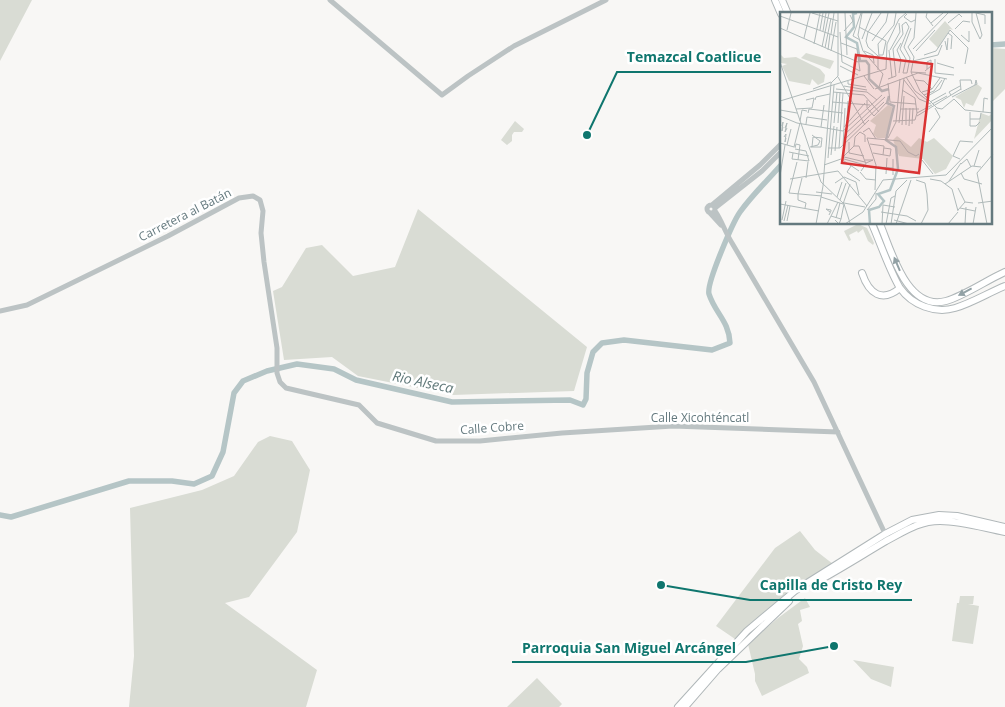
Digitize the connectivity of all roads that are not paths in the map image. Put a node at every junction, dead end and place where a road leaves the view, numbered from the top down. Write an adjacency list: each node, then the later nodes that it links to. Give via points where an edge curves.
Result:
1 (330, 0): 2 (street, via 442,95 514,46)
2 (606, 0)
3 (775, 0): 5 (main road)
4 (782, 0): 6 (main road)
5 (780, 12)
6 (787, 12)
7 (780, 145): 9 (street)
8 (780, 153): 9 (street)
9 (713, 209): 18 (street, via 814,382)
10 (872, 225): 15 (main road)
11 (880, 225): 12 (main road, one-way to 11, via 946,301 927,301 907,285)
12 (1005, 272)
13 (862, 273): 15 (main road, via 869,288 879,295 889,295)
14 (1005, 286): 15 (main road, via 961,306 942,310 920,305)
15 (900, 288)
16 (0, 311): 17 (street, Carretera al Batán, via 27,305 239,198 253,196 260,200 263,211 261,233 278,374)
17 (286, 388): 19 (street, Calle Cobre, via 359,405 377,423 436,441 480,441)
18 (838, 432): 19 (street, Calle Xicohténcatl, via 674,426); 22 (street)
19 (562, 433)
20 (1005, 527): 22 (main road, via 939,515 912,520)
21 (1005, 532): 22 (main road, via 941,521 916,525)
22 (887, 537): 23 (main road, via 796,590 747,630); 24 (main road, via 797,593 718,669)
23 (678, 707)
24 (684, 707)

